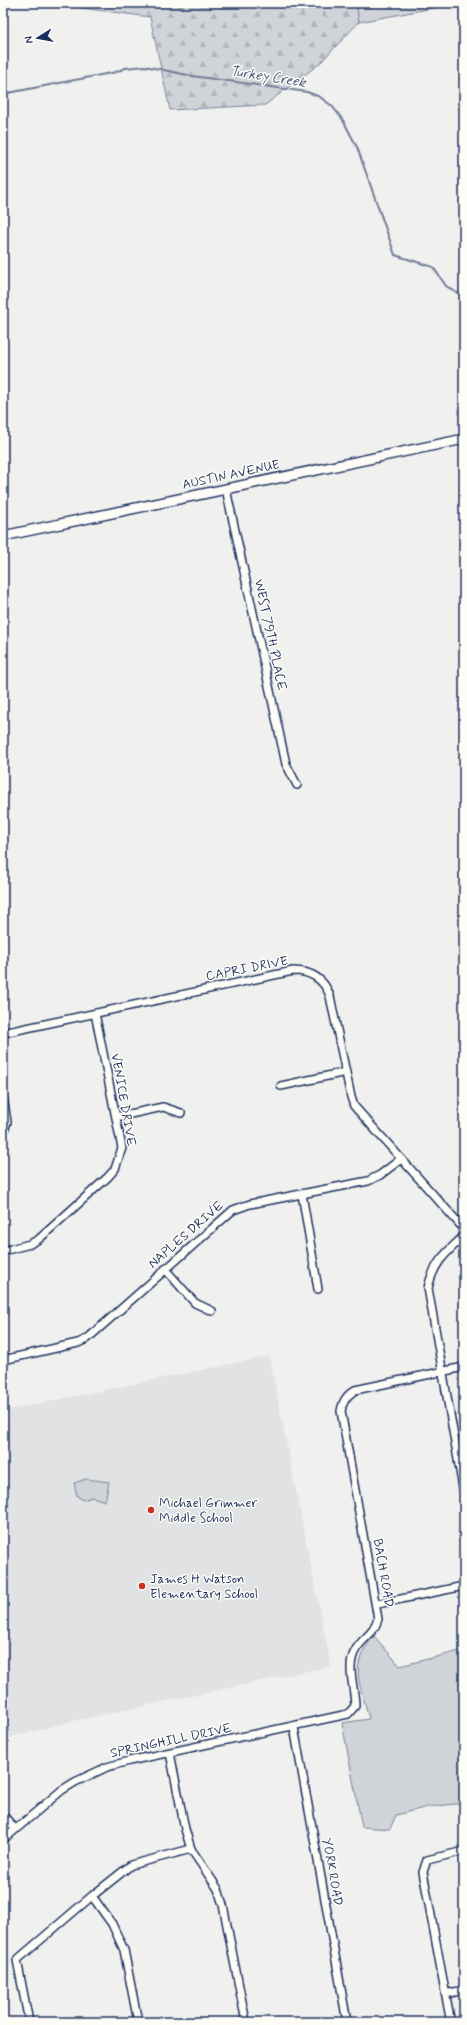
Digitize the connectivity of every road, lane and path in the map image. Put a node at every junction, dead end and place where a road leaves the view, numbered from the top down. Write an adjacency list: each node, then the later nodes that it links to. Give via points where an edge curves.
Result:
1 (464, 439): 2 (street, AUSTIN AVENUE)
2 (226, 489): 3 (street, AUSTIN AVENUE); 4 (street, WEST 79TH PLACE, via 286,764)
3 (3, 536)
4 (297, 785)
5 (95, 1013): 6 (street, CAPRI DRIVE); 7 (street, CAPRI DRIVE, via 302,971 317,977 328,989); 11 (street, VENICE DRIVE)
6 (3, 1033)
7 (346, 1072): 8 (street); 13 (street, CAPRI DRIVE, via 354,1106)
8 (281, 1086)
9 (3, 1096): 12 (street, via 7,1122)
10 (181, 1113): 11 (street, via 163,1107)
11 (116, 1116): 17 (street, VENICE DRIVE, via 122,1148 115,1169 39,1239)
12 (3, 1134)
13 (401, 1159): 14 (street, NAPLES DRIVE, via 368,1181); 15 (street, CAPRI DRIVE)
14 (302, 1194): 18 (street, NAPLES DRIVE, via 250,1204 233,1210); 19 (street)
15 (464, 1229)
16 (464, 1236): 23 (street, via 440,1259 432,1271 428,1288)
17 (3, 1251)
18 (165, 1269): 20 (street, via 195,1303); 21 (street, NAPLES DRIVE, via 87,1339 78,1344)
19 (318, 1289)
20 (212, 1311)
21 (3, 1360)
22 (464, 1367): 23 (street)
23 (442, 1371): 24 (street); 26 (street, BACH ROAD, via 355,1390 342,1403 341,1411)
24 (464, 1494)
25 (464, 1586): 26 (street)
26 (377, 1604): 27 (street, BACH ROAD, via 376,1628 355,1651 350,1665 355,1706 348,1714)
27 (294, 1727): 28 (street, SPRINGHILL DRIVE); 41 (street, YORK ROAD)
28 (170, 1753): 30 (street, SPRINGHILL DRIVE, via 129,1761 93,1773 62,1790); 32 (street)
29 (3, 1815): 30 (street)
30 (15, 1829): 31 (street, SPRINGHILL DRIVE)
31 (3, 1840)
32 (191, 1849): 34 (street, via 131,1865); 40 (street, via 218,1889)
33 (464, 1851): 36 (street, via 427,1860 423,1872)
34 (92, 1896): 38 (street, via 17,1960); 39 (street, via 112,1924 124,1950)
35 (464, 1990): 36 (street)
36 (445, 1994): 37 (street)
37 (450, 2018)
38 (29, 2022)
39 (138, 2022)
40 (246, 2022)
41 (347, 2022)

